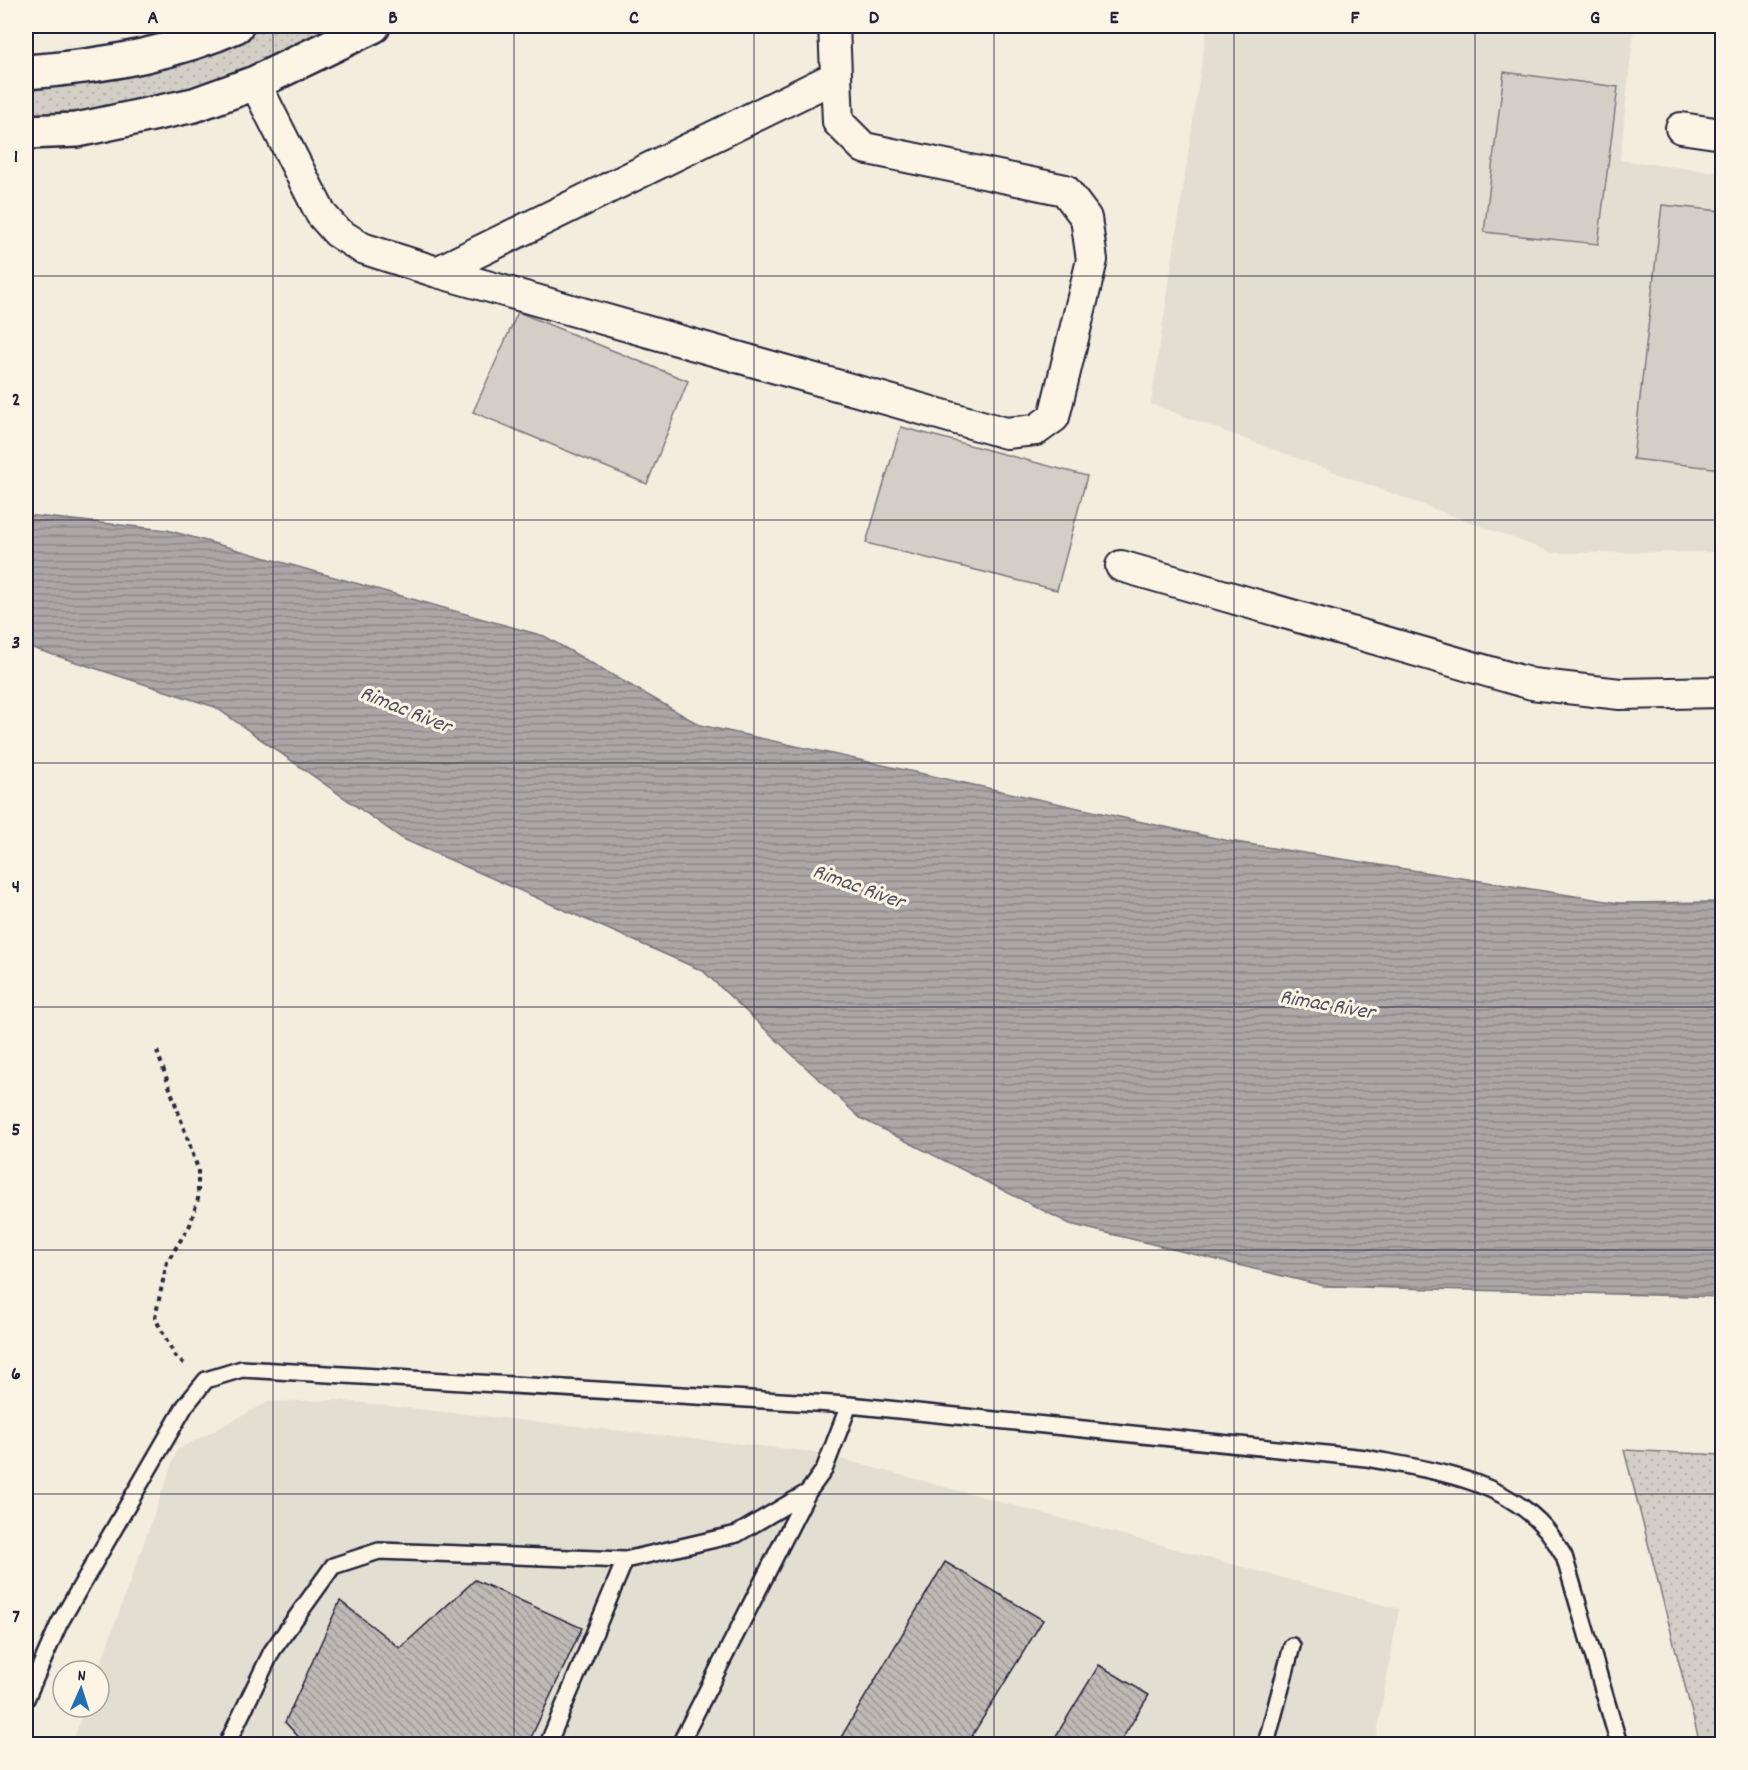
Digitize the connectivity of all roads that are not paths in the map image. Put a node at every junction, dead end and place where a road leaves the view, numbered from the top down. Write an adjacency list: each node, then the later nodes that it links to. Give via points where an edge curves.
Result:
1 (236, 26): 4 (main road, via 159,52)
2 (373, 26): 6 (main road)
3 (834, 26): 5 (street)
4 (26, 72)
5 (835, 77): 10 (street); 10 (street, via 838,122 864,148 1065,190 1086,218 1092,260 1054,417 1036,430 1006,433)
6 (255, 83): 8 (main road, via 194,105 118,122 77,130); 10 (street, via 321,214 337,232 362,248)
7 (1681, 128): 9 (street)
8 (26, 132)
9 (1722, 134)
10 (437, 272)
11 (1121, 566): 12 (street, via 1532,684 1620,694)
12 (1722, 692)
13 (849, 1404): 14 (lane, via 824,1470); 17 (lane, via 242,1369 206,1380 185,1406 59,1624); 22 (lane, via 1366,1458 1440,1472 1483,1486 1520,1506 1546,1529 1564,1556)
14 (808, 1492): 15 (lane, via 737,1534); 20 (lane)
15 (625, 1560): 18 (lane, via 379,1551 333,1566 272,1651); 19 (lane)
16 (1292, 1646): 21 (lane)
17 (26, 1699)
18 (227, 1744)
19 (548, 1744)
20 (680, 1744)
21 (1266, 1744)
22 (1619, 1744)

